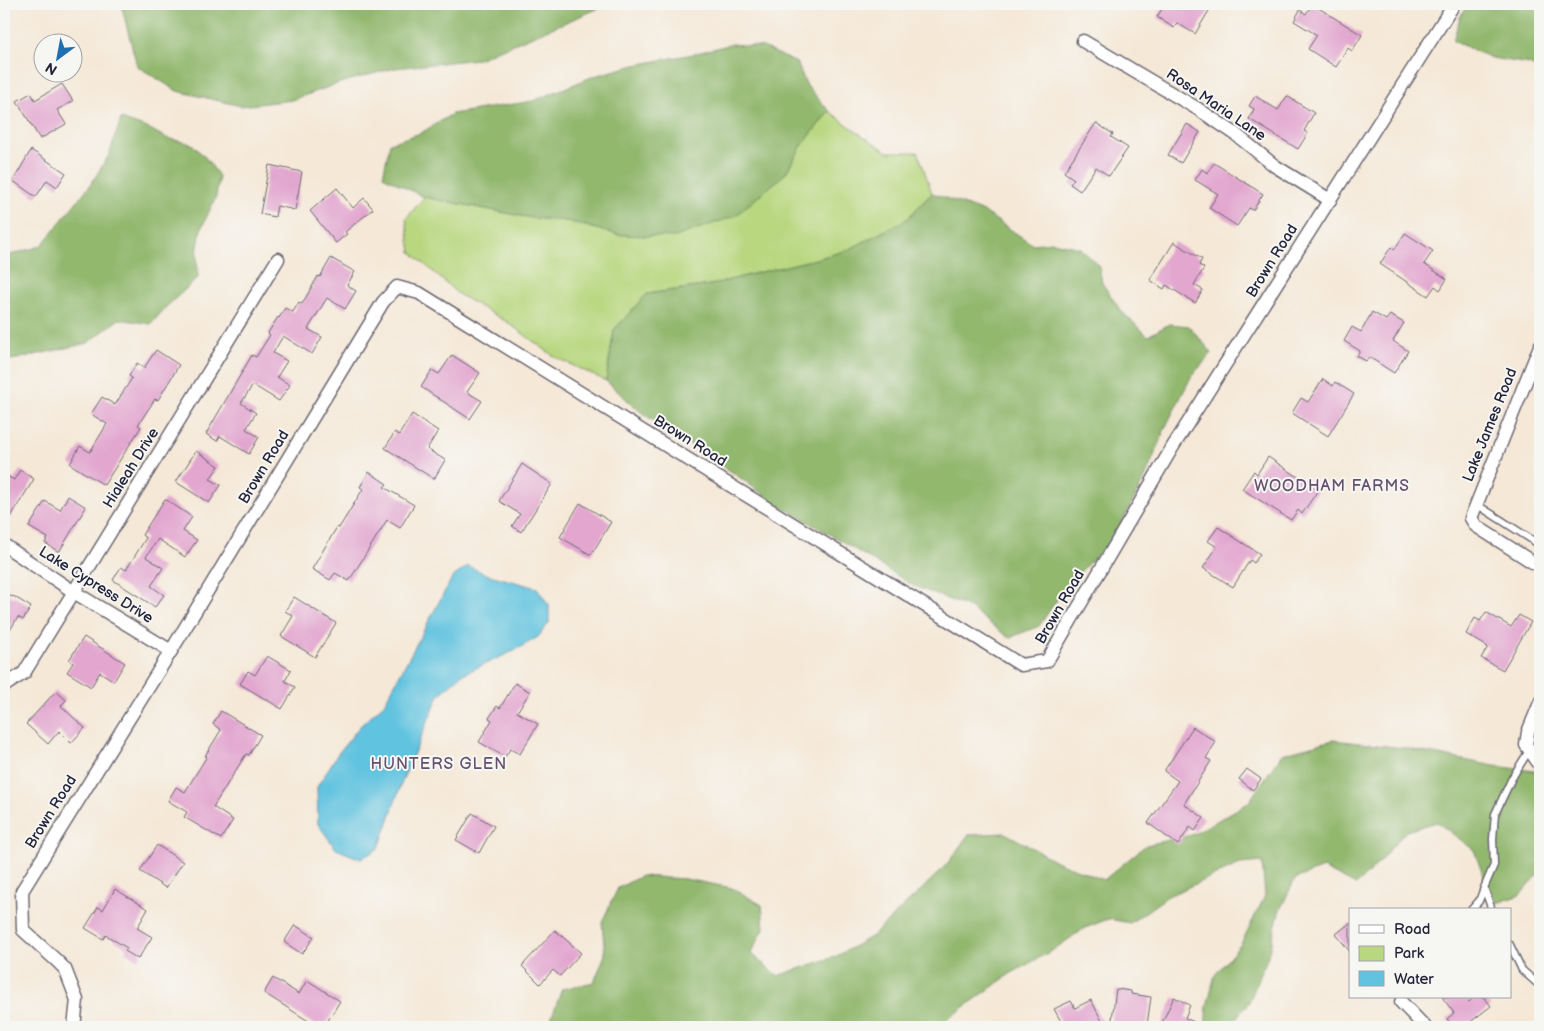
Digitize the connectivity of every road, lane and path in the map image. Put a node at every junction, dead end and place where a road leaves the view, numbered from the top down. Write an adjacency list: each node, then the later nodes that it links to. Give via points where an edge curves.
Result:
1 (1454, 4): 3 (street, Brown Road)
2 (1083, 41): 3 (street, Rosa Maria Lane, via 1198,108 1275,166)
3 (1330, 200): 11 (street, Brown Road, via 1172,448 1047,661 1021,665 419,293 397,287 383,302)
4 (278, 259): 10 (street, Hialeah Drive)
5 (1540, 346): 6 (street, Lake James Road)
6 (1476, 504): 8 (lane); 9 (street, Lake James Road, via 1470,518 1476,526)
7 (4, 545): 10 (street, Lake Cypress Drive)
8 (1540, 545)
9 (1540, 567)
10 (74, 592): 11 (street, Lake Cypress Drive); 12 (street, Hialeah Drive, via 24,673)
11 (171, 651): 22 (street, Brown Road, via 22,891 23,930 65,969 78,1000)
12 (4, 686)
13 (1540, 703): 14 (street, via 1528,732 1526,745)
14 (1530, 749): 15 (street); 16 (lane, via 1495,814 1494,865)
15 (1540, 765)
16 (1484, 888): 17 (lane); 18 (lane)
17 (1473, 908)
18 (1491, 908)
19 (1512, 949): 20 (lane, via 1522,970)
20 (1540, 986)
21 (1401, 1002): 23 (street)
22 (74, 1027)
23 (1425, 1027)

